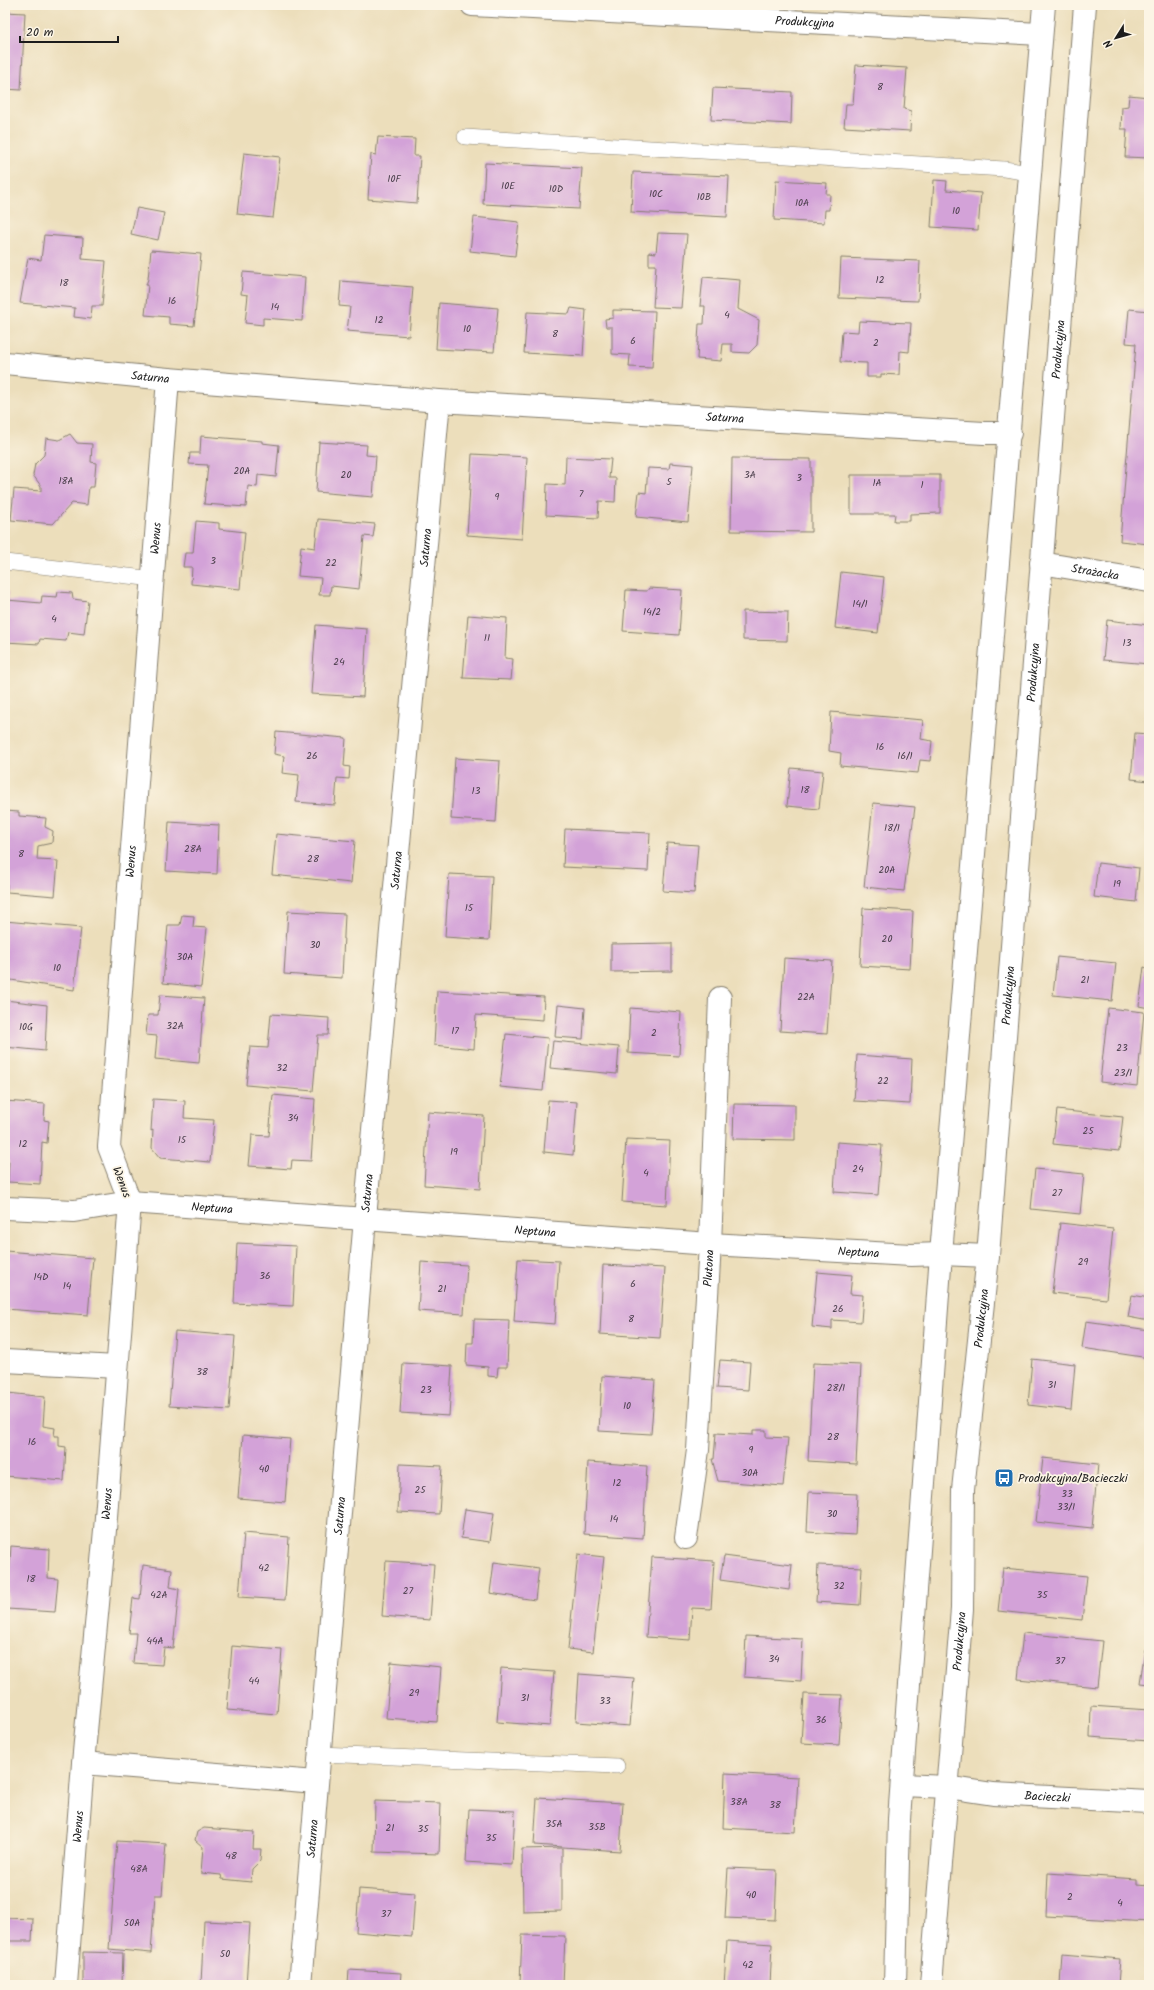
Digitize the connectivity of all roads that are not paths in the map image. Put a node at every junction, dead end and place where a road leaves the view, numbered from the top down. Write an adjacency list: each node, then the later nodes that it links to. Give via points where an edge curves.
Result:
1 (472, 5): 4 (street, Produkcyjna)
2 (1044, 5): 4 (street)
3 (1085, 5): 12 (street, Produkcyjna)
4 (1041, 34): 6 (street)
5 (466, 137): 6 (lane, via 1004,169)
6 (1030, 173): 10 (street)
7 (5, 363): 8 (street, Saturna)
8 (168, 379): 9 (street, Saturna); 13 (street, Wenus)
9 (439, 401): 10 (street, Saturna); 18 (street, Saturna)
10 (1010, 433): 20 (street)
11 (5, 562): 13 (lane)
12 (1040, 563): 14 (street, Strażacka); 21 (street, Produkcyjna)
13 (154, 579): 16 (street, Wenus, via 109,1147)
14 (1149, 581)
15 (720, 998): 19 (street, Plutona)
16 (130, 1202): 17 (street, Neptuna, via 74,1211); 18 (street, Neptuna); 23 (street, Wenus)
17 (5, 1208)
18 (365, 1218): 19 (street, Neptuna); 25 (street, Saturna)
19 (710, 1244): 20 (street, Neptuna, via 911,1255); 24 (street, Plutona, via 698,1450)
20 (941, 1254): 21 (street, Neptuna); 29 (street)
21 (988, 1256): 30 (street, Produkcyjna, via 963,1490 962,1609)
22 (5, 1361): 23 (street)
23 (117, 1367): 26 (street, Wenus)
24 (686, 1538)
25 (319, 1754): 27 (lane); 28 (street, Saturna)
26 (83, 1763): 28 (street); 32 (street, Wenus)
27 (617, 1766)
28 (316, 1782): 33 (street, Saturna)
29 (902, 1785): 30 (street, Bacieczki); 34 (street, via 898,1841)
30 (947, 1788): 31 (street, Bacieczki, via 993,1794); 35 (street, Produkcyjna)
31 (1149, 1802)
32 (66, 1985)
33 (300, 1985)
34 (895, 1985)
35 (931, 1985)

